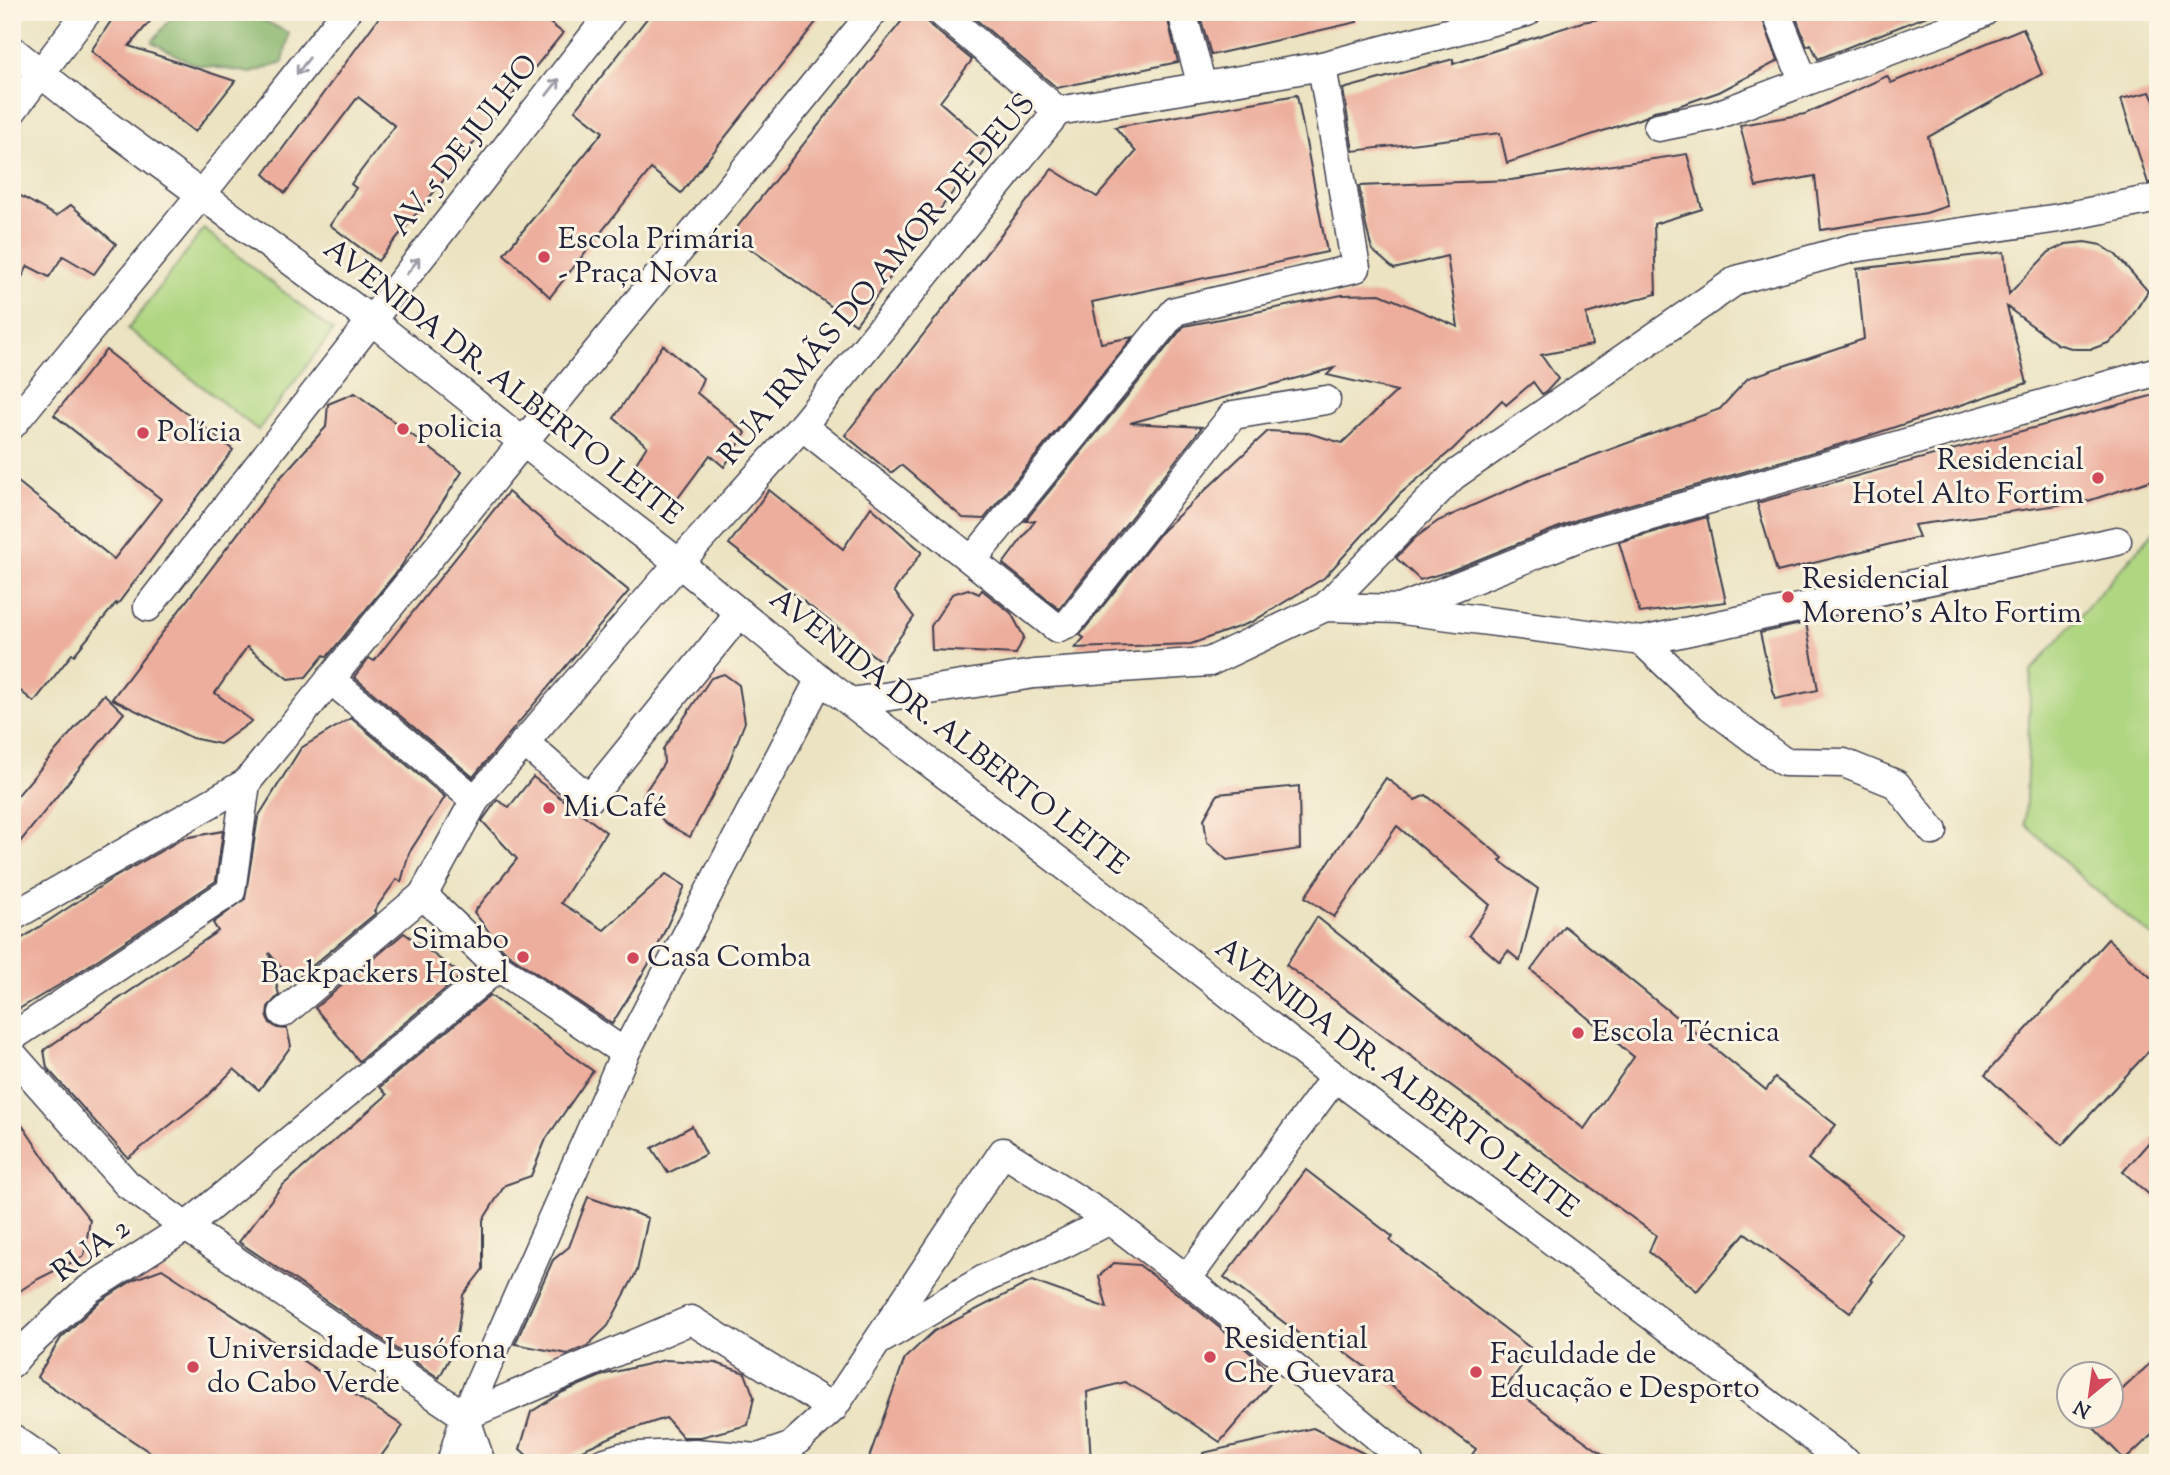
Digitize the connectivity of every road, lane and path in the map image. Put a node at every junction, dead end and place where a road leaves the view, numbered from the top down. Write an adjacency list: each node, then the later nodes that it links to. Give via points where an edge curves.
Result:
1 (88, 12): 12 (street)
2 (346, 12): 18 (street, one-way to 18)
3 (873, 12): 25 (street)
4 (941, 12): 16 (street)
5 (1182, 12): 14 (street)
6 (1527, 12): 11 (street, RUA IRMÃS DO AMOR DE DEUS)
7 (1776, 12): 13 (street)
8 (1984, 12): 13 (street)
9 (608, 14): 20 (street, AV. 5 DE JULHO, one-way to 9)
10 (12, 50): 12 (street, AVENIDA DR. ALBERTO LEITE)
11 (1322, 66): 14 (street, RUA IRMÃS DO AMOR DE DEUS); 27 (street, via 1356,268 1175,311)
12 (40, 74): 15 (street); 18 (street, AVENIDA DR. ALBERTO LEITE)
13 (1804, 82): 17 (street, via 1714,116)
14 (1202, 86): 16 (street, RUA IRMÃS DO AMOR DE DEUS)
15 (12, 111)
16 (1058, 111): 24 (street, RUA IRMÃS DO AMOR DE DEUS)
17 (1658, 127)
18 (200, 196): 20 (street, AVENIDA DR. ALBERTO LEITE); 23 (street)
19 (2158, 198): 30 (street, via 2059,218 1853,248 1737,280 1453,476)
20 (371, 320): 25 (street, AVENIDA DR. ALBERTO LEITE); 29 (street, AV. 5 DE JULHO)
21 (2158, 371): 31 (street, via 1584,535)
22 (1326, 400): 27 (street, via 1233,415 1069,623 1057,628)
23 (12, 425)
24 (802, 426): 27 (street); 28 (street, RUA IRMÃS DO AMOR DE DEUS)
25 (523, 442): 28 (street, AVENIDA DR. ALBERTO LEITE); 34 (street)
26 (2117, 541): 33 (street)
27 (972, 560)
28 (679, 563): 32 (street, AVENIDA DR. ALBERTO LEITE); 37 (street, RUA IRMÃS DO AMOR DE DEUS)
29 (148, 607)
30 (1325, 607): 31 (street); 36 (street, via 1209,662 1034,674)
31 (1400, 609): 33 (street)
32 (740, 613): 35 (street, AVENIDA DR. ALBERTO LEITE); 37 (street, via 589,799)
33 (1642, 641): 40 (street, via 1710,706 1784,762 1844,763 1896,784)
34 (330, 679): 38 (street); 39 (street)
35 (820, 679): 36 (street, AVENIDA DR. ALBERTO LEITE); 46 (street)
36 (851, 702): 48 (street, AVENIDA DR. ALBERTO LEITE)
37 (524, 742): 39 (street, RUA IRMÃS DO AMOR DE DEUS)
38 (246, 783): 42 (street); 45 (street, via 231,891)
39 (475, 800): 41 (street, RUA IRMÃS DO AMOR DE DEUS)
40 (1933, 831)
41 (423, 895): 43 (street); 44 (street)
42 (12, 917)
43 (498, 967): 46 (street); 50 (street, RUA 2)
44 (283, 1013)
45 (12, 1037)
46 (625, 1053): 55 (street)
47 (12, 1054): 50 (street, via 127,1184)
48 (1335, 1077): 51 (street); 62 (street, AVENIDA DR. ALBERTO LEITE)
49 (1110, 1220): 51 (street); 52 (street, via 986,1278); 52 (street, via 1003,1152)
50 (186, 1227): 53 (street, RUA 2, via 89,1289); 55 (street)
51 (1187, 1279): 61 (street)
52 (877, 1343): 54 (street)
53 (12, 1363)
54 (833, 1408): 55 (street, via 691,1320); 60 (street, via 790,1447 758,1458 694,1453 621,1457)
55 (466, 1416): 58 (street); 59 (street)
56 (12, 1438): 57 (street)
57 (48, 1463)
58 (451, 1463)
59 (481, 1463)
60 (602, 1463)
61 (1409, 1463)
62 (1847, 1463)

